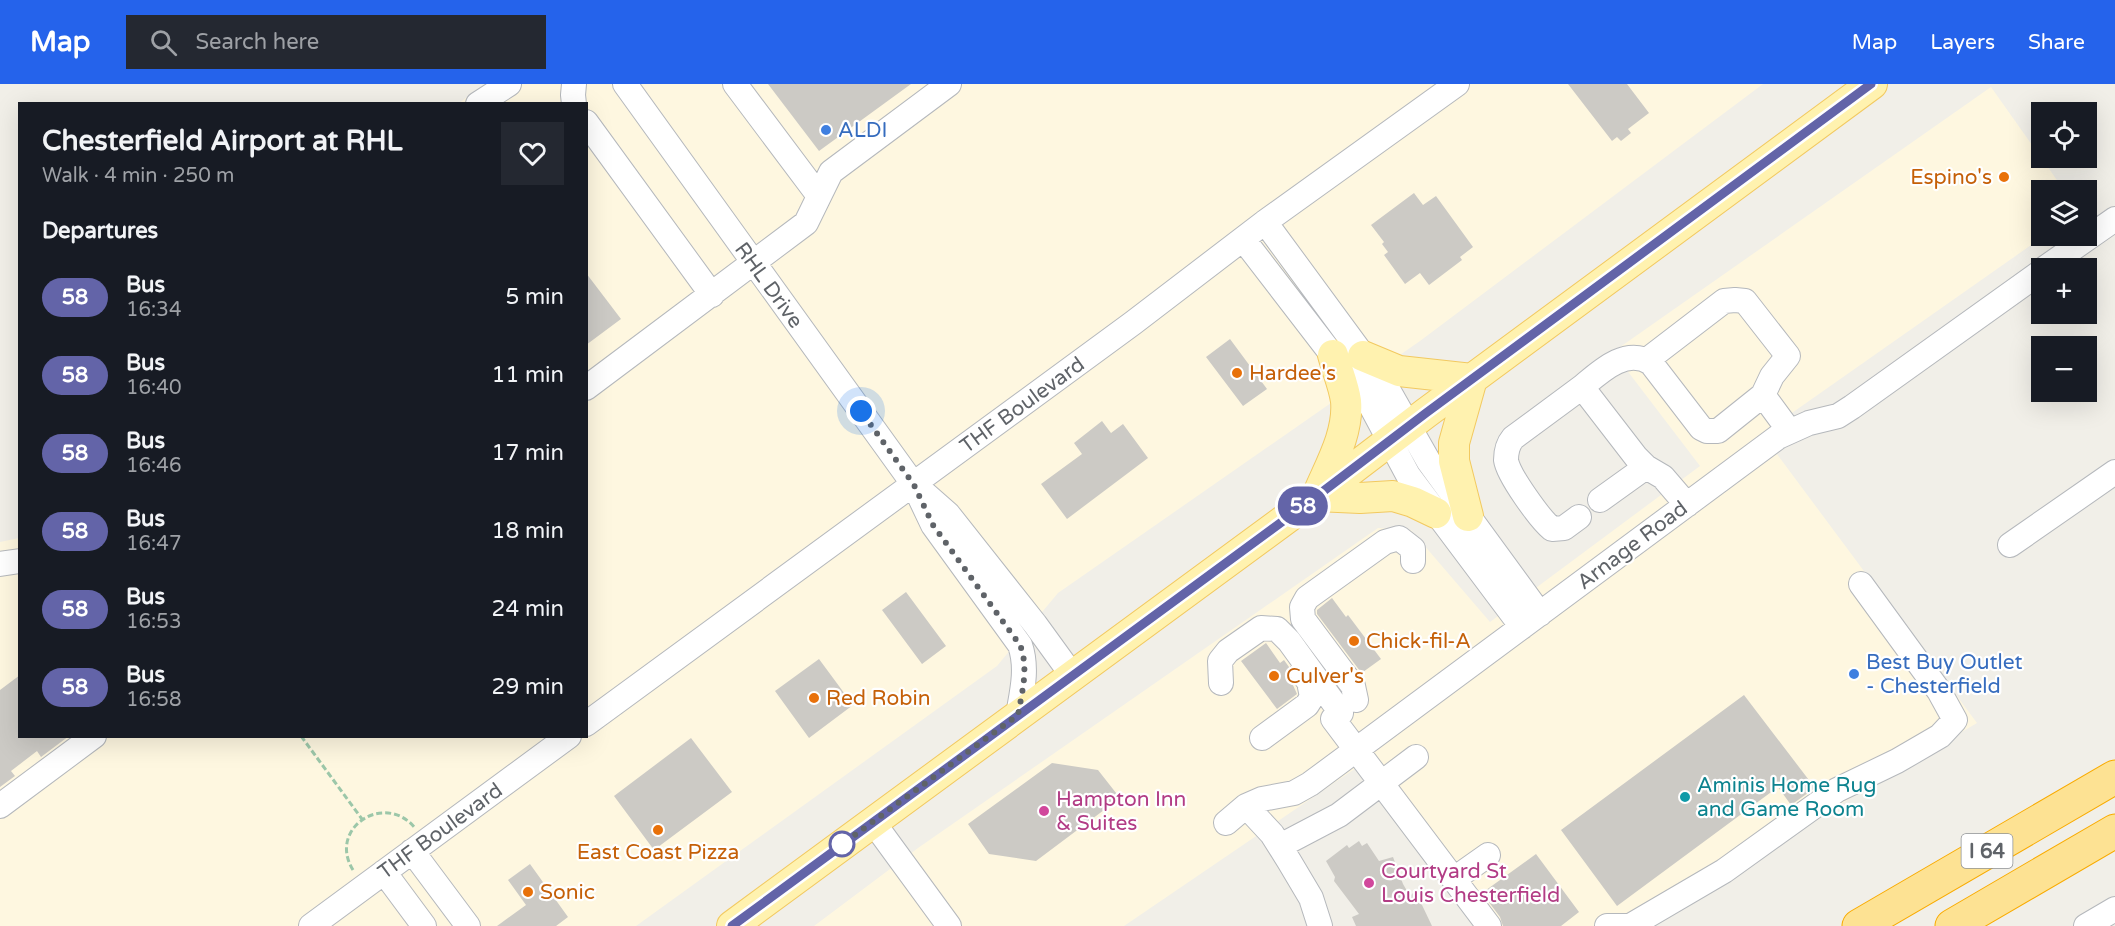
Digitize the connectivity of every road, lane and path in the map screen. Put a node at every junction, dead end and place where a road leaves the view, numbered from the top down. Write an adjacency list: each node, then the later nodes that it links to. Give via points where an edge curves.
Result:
1 (509, 84): 8 (street)
2 (574, 84): 9 (street)
3 (625, 84): 16 (street, RHL Drive)
4 (735, 84): 11 (street)
5 (949, 84): 11 (street, via 831,172)
6 (1457, 84): 13 (street, THF Boulevard)
7 (1872, 84): 22 (main road)
8 (481, 102)
9 (574, 102)
10 (588, 125): 18 (street)
11 (819, 196): 16 (street, via 806,223)
12 (2115, 219): 15 (street)
13 (1265, 222): 14 (street, THF Boulevard); 20 (street)
14 (1244, 239): 19 (street); 30 (street, THF Boulevard)
15 (2059, 258)
16 (754, 263): 18 (street); 30 (street, RHL Drive)
17 (2031, 279): 26 (street, Arnage Road, via 1838,416)
18 (712, 295): 23 (street)
19 (1333, 356): 27 (street, via 1370,404); 31 (main road, via 1346,400 1346,418 1343,435)
20 (1363, 356): 22 (main road, via 1399,371); 27 (street, via 1387,388)
21 (1647, 360): 24 (street, via 1620,360); 25 (street, via 1707,431 1718,431); 25 (street, via 1724,302 1745,301 1788,356)
22 (1472, 379): 27 (main road); 35 (main road, via 1454,443 1454,461)
23 (588, 387)
24 (1582, 387): 28 (street); 36 (street, via 1513,438 1506,462 1523,493 1552,528 1564,528)
25 (1763, 396): 26 (street)
26 (1788, 432): 33 (street, Arnage Road)
27 (1399, 433): 31 (main road); 34 (street, via 1408,475); 35 (street, via 1429,462)
28 (1646, 467): 32 (street); 33 (street, via 1663,477)
29 (2115, 472): 37 (street)
30 (914, 485): 44 (street, RHL Drive, via 948,514); 47 (street, RHL Drive, via 933,525 1020,645 1024,669); 48 (street, THF Boulevard)
31 (1317, 496): 34 (main road, via 1393,496); 44 (main road)
32 (1600, 500)
33 (1687, 505): 42 (street, Arnage Road)
34 (1436, 513): 42 (street)
35 (1468, 516): 42 (street)
36 (1579, 517)
37 (2010, 545)
38 (18, 561): 40 (street)
39 (1413, 561): 46 (street, via 1413,549 1399,538 1385,542 1307,598 1302,607 1304,619 1353,686)
40 (0, 564)
41 (1861, 584): 76 (street, via 1939,691 1955,720 1940,736 1837,790 1724,871 1630,926)
42 (1531, 620): 53 (street, Arnage Road)
43 (1261, 628): 45 (street, via 1220,661); 46 (street, via 1277,629 1289,641); 52 (street, via 1280,643 1309,682 1312,697 1307,705)
44 (1072, 675): 47 (main road)
45 (1221, 683)
46 (1343, 711): 53 (street)
47 (1018, 715): 60 (main road)
48 (588, 723)
49 (91, 738): 57 (street)
50 (302, 738): 59 (path)
51 (566, 738): 64 (street, THF Boulevard)
52 (1262, 738)
53 (1357, 750): 56 (street); 58 (street, Arnage Road, via 1294,793)
54 (1416, 758): 56 (street)
55 (2115, 777): 77 (highway, I 64)
56 (1382, 783): 63 (street, via 1339,815); 67 (street)
57 (0, 806)
58 (1246, 806): 61 (street, Arnage Road); 63 (street)
59 (362, 819): 64 (path, via 383,813 406,819); 66 (path, via 347,841 347,853 350,864)
60 (873, 822): 72 (main road); 73 (street)
61 (1226, 823)
62 (2115, 831): 78 (highway, I 64)
63 (1280, 846): 74 (street, via 1311,898)
64 (418, 847): 66 (street, THF Boulevard); 71 (street)
65 (1488, 855): 67 (street)
66 (375, 879): 69 (street, THF Boulevard); 70 (street)
67 (1454, 879): 75 (street)
68 (2115, 909): 79 (street)
69 (311, 926)
70 (424, 926)
71 (468, 926)
72 (732, 926)
73 (949, 926)
74 (1320, 926)
75 (1489, 926)
76 (1607, 926)
77 (1859, 926)
78 (1952, 926)
79 (2086, 926)

